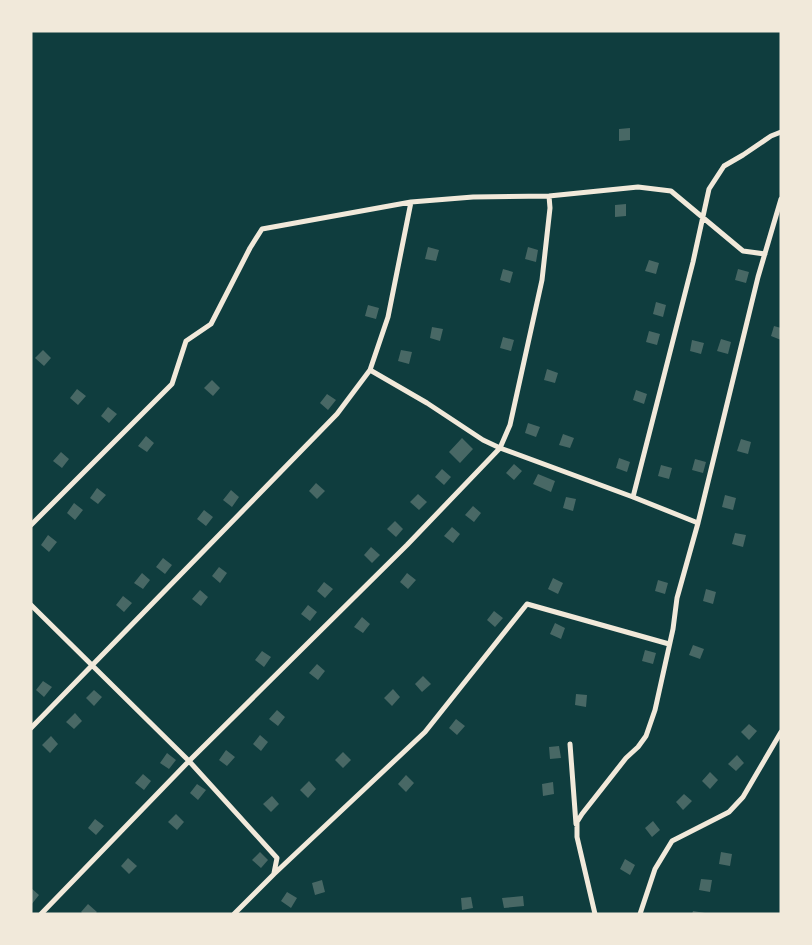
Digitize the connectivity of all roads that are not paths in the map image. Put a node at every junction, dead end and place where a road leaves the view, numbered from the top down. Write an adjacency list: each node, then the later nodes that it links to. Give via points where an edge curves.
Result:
1 (781, 132): 5 (street, via 724,166 709,189)
2 (549, 196): 4 (street); 5 (street, via 638,187 671,191); 8 (street, via 542,280 510,426)
3 (781, 199): 6 (street)
4 (411, 202): 7 (street, via 388,316); 11 (street, via 262,229 211,324 186,341 172,384)
5 (703, 218): 6 (street, via 743,251); 9 (street)
6 (765, 254): 10 (street)
7 (370, 370): 8 (street); 14 (street, via 337,414)
8 (500, 448): 9 (street); 18 (street, via 408,545)
9 (633, 497): 10 (street)
10 (698, 523): 13 (street, via 677,598)
11 (31, 525)
12 (31, 605): 14 (street)
13 (669, 644): 19 (street, via 646,736 582,814); 20 (street, via 527,604 425,732)
14 (92, 665): 15 (street); 18 (street)
15 (31, 728)
16 (781, 732): 24 (street, via 743,797 728,812 672,840 655,870)
17 (570, 744): 19 (street)
18 (189, 761): 20 (street, via 277,858); 21 (street)
19 (576, 829): 23 (street)
20 (274, 874): 22 (street)
21 (40, 914)
22 (234, 914)
23 (595, 914)
24 (640, 914)

